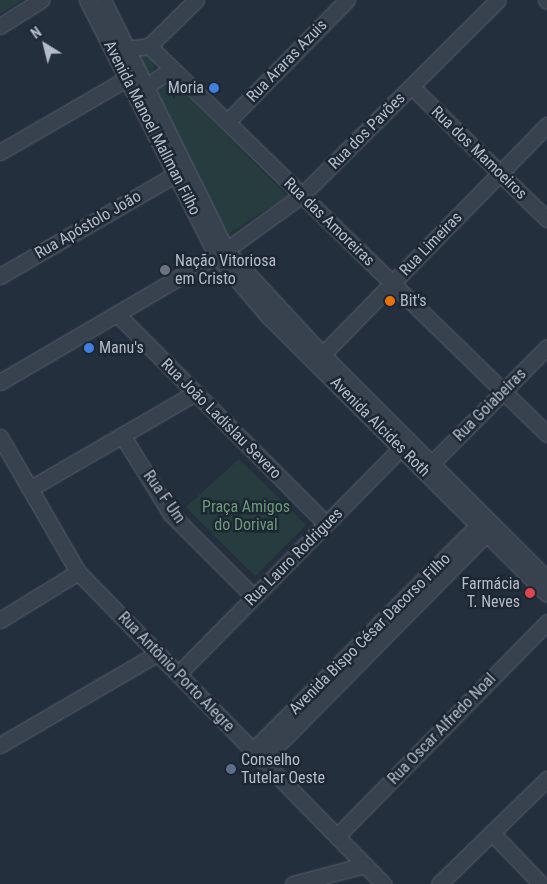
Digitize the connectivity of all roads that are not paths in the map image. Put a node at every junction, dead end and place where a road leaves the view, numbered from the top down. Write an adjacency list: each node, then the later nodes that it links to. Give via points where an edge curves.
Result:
1 (41, 0): 7 (street)
2 (87, 0): 9 (street, Avenida Manoel Mallman Filho)
3 (103, 0): 9 (street, Avenida Manoel Mallman Filho)
4 (196, 0): 8 (street)
5 (347, 0): 14 (street, Rua Araras Azuis)
6 (498, 0): 13 (street, Rua dos Pavões)
7 (0, 26)
8 (149, 46): 9 (street); 10 (street, Rua das Amoreiras)
9 (121, 53): 11 (street, Avenida Manoel Mallman Filho); 12 (street, Avenida Manoel Mallman Filho)
10 (172, 69): 12 (street); 14 (street, Rua das Amoreiras)
11 (126, 79): 16 (street); 18 (street, Avenida Manoel Mallman Filho)
12 (146, 86): 21 (street, Avenida Manoel Mallman Filho)
13 (412, 86): 17 (street, Rua dos Mamoeiros); 19 (street, Rua dos Pavões)
14 (227, 122): 19 (street, Rua das Amoreiras)
15 (547, 126): 17 (street, Rua Limeiras)
16 (0, 152)
17 (500, 173): 20 (street, Rua dos Mamoeiros); 23 (street, Rua Limeiras)
18 (176, 174): 21 (street, Avenida Manoel Mallman Filho); 22 (street, Rua Apóstolo João)
19 (302, 195): 21 (street, Rua dos Pavões); 23 (street, Rua das Amoreiras)
20 (547, 219)
21 (222, 253): 24 (street, Rua dos Pavões); 26 (street, Avenida Alcides Roth)
22 (0, 276)
23 (392, 283): 26 (street, Rua Limeiras); 28 (street, Rua das Amoreiras)
24 (117, 314): 27 (street, Rua dos Pavões); 29 (street, Rua João Ladislau Severo)
25 (547, 347): 28 (street, Rua Goiabeiras)
26 (318, 358): 33 (street, Avenida Alcides Roth)
27 (0, 382)
28 (504, 391): 30 (street, Rua das Amoreiras); 34 (street, Rua Goiabeiras)
29 (194, 393): 31 (street); 36 (street, Rua João Ladislau Severo)
30 (547, 434)
31 (122, 435): 35 (street); 41 (street, Rua F Um, via 171,514)
32 (0, 436): 35 (street, Rua Antônio Porto Alegre)
33 (405, 444): 34 (street, Avenida Alcides Roth); 36 (street, Rua Lauro Rodrigues); 37 (street, Avenida Alcides Roth)
34 (432, 464): 37 (street, Avenida Alcides Roth)
35 (31, 488): 38 (street, Rua Antônio Porto Alegre)
36 (326, 524): 41 (street, Rua Lauro Rodrigues)
37 (486, 525): 39 (street, Avenida Alcides Roth); 40 (street, Avenida Alcides Roth); 47 (street, Avenida Bispo César Dacorso Filho)
38 (78, 572): 42 (street); 44 (street, Rua Antônio Porto Alegre)
39 (547, 579)
40 (547, 594)
41 (254, 597): 45 (street, Rua Lauro Rodrigues)
42 (0, 620)
43 (547, 622): 50 (street, Rua Oscar Alfredo Noal)
44 (158, 653): 45 (street, Rua Antônio Porto Alegre); 46 (street)
45 (178, 674): 47 (street, Rua Antônio Porto Alegre)
46 (0, 745)
47 (258, 755): 50 (street, Rua Antônio Porto Alegre)
48 (547, 780): 49 (street)
49 (492, 833): 54 (street); 55 (street)
50 (337, 836): 51 (street, Rua Antônio Porto Alegre)
51 (365, 865): 52 (street); 53 (street, Rua Antônio Porto Alegre)
52 (292, 884)
53 (384, 884)
54 (439, 884)
55 (541, 884)

